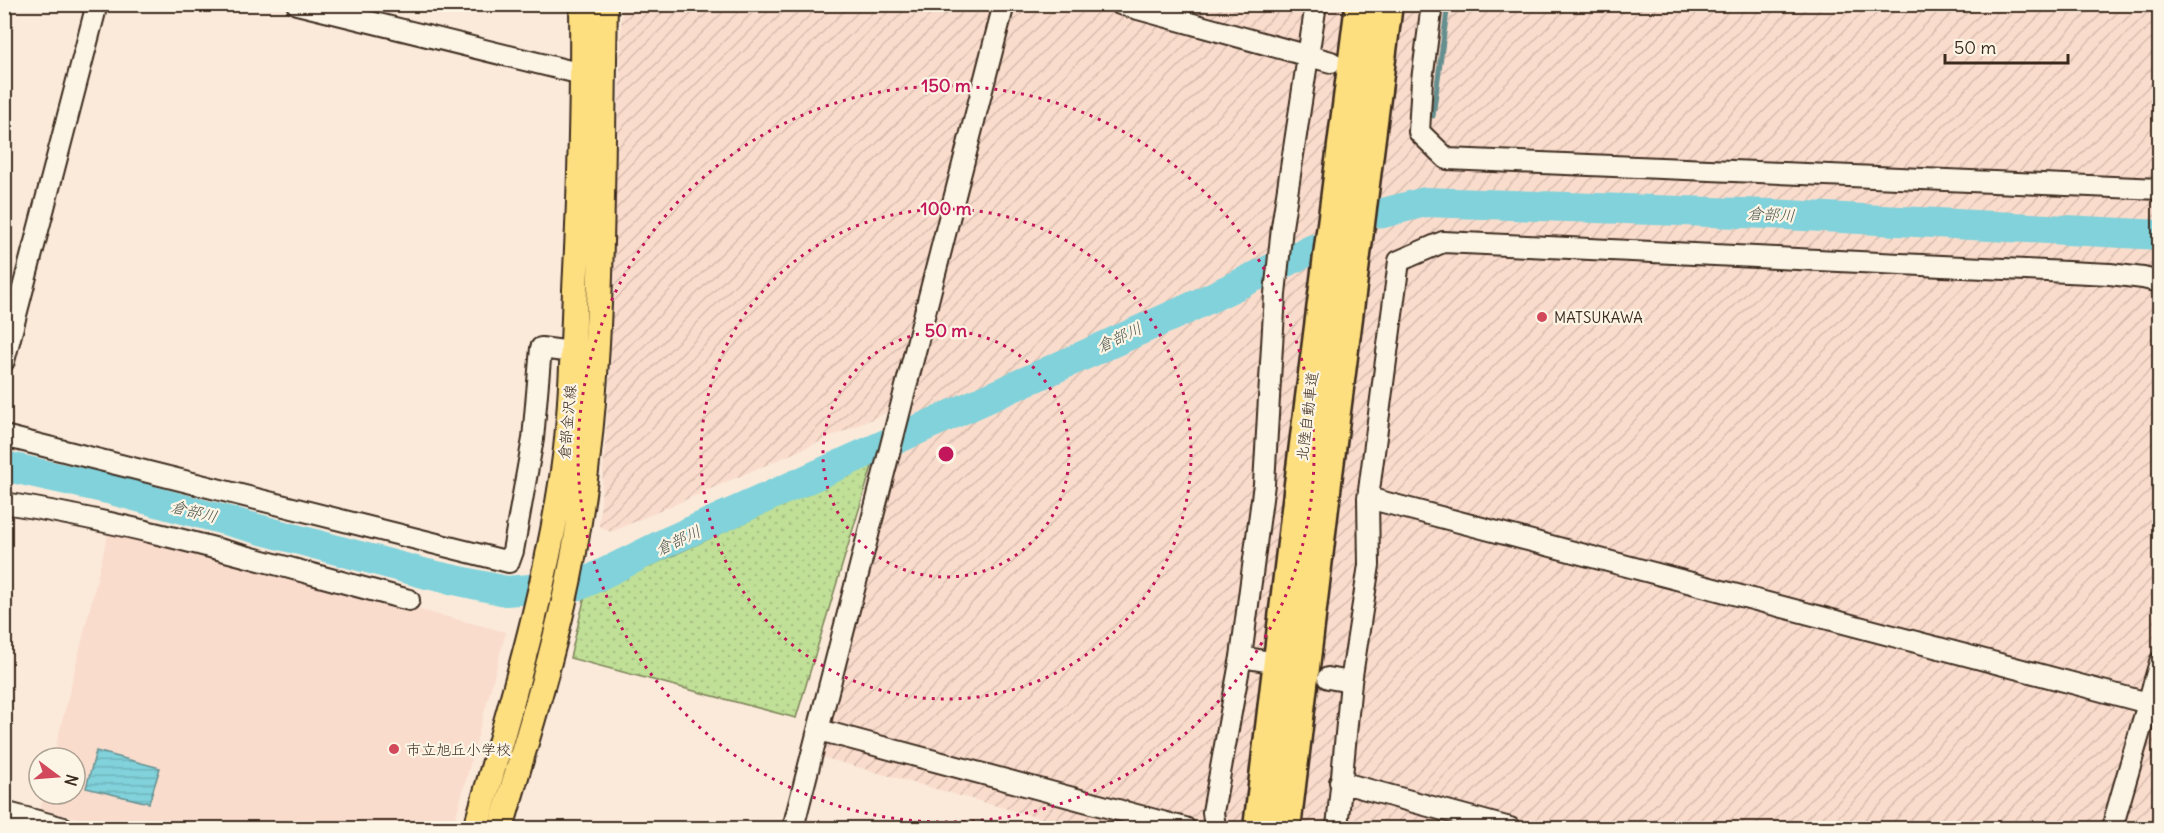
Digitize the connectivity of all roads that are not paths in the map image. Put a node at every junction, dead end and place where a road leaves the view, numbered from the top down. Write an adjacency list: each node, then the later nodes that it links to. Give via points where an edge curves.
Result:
1 (97, 4): 17 (street)
2 (297, 4): 13 (street)
3 (582, 4): 13 (main road, 倉部金沢線)
4 (605, 4): 34 (main road, 倉部金沢線, via 602,238 588,450 560,622)
5 (1004, 4): 28 (street)
6 (1120, 4): 11 (street)
7 (1316, 4): 11 (street)
8 (1360, 4): 38 (highway, 北陸自動車道)
9 (1388, 4): 39 (highway, 北陸自動車道)
10 (1432, 4): 14 (street, via 1419,132 1447,159)
11 (1308, 55): 12 (street); 22 (street, via 1282,227 1264,484)
12 (1331, 62)
13 (582, 74): 16 (main road, 倉部金沢線)
14 (2160, 189)
15 (2160, 282): 19 (street, via 2110,274 1443,242 1399,261)
16 (572, 352): 18 (street, via 542,348 533,439 509,562); 33 (main road, 倉部金沢線, via 566,449 549,553)
17 (4, 362)
18 (4, 436)
19 (1368, 498): 26 (street, via 1369,565); 27 (street)
20 (4, 503): 21 (street, via 148,533)
21 (409, 600)
22 (1241, 657): 23 (street); 31 (street)
23 (1265, 661)
24 (2160, 662): 27 (street)
25 (1328, 678): 26 (street)
26 (1351, 682): 29 (street)
27 (2148, 703): 42 (street)
28 (819, 729): 35 (street); 36 (street)
29 (1340, 782): 40 (street); 41 (street)
30 (4, 812): 32 (street)
31 (1214, 820): 37 (street)
32 (64, 828)
33 (476, 828)
34 (501, 828)
35 (793, 828)
36 (1185, 828)
37 (1192, 828)
38 (1258, 828)
39 (1286, 828)
40 (1337, 828)
41 (1510, 828)
42 (2112, 828)

